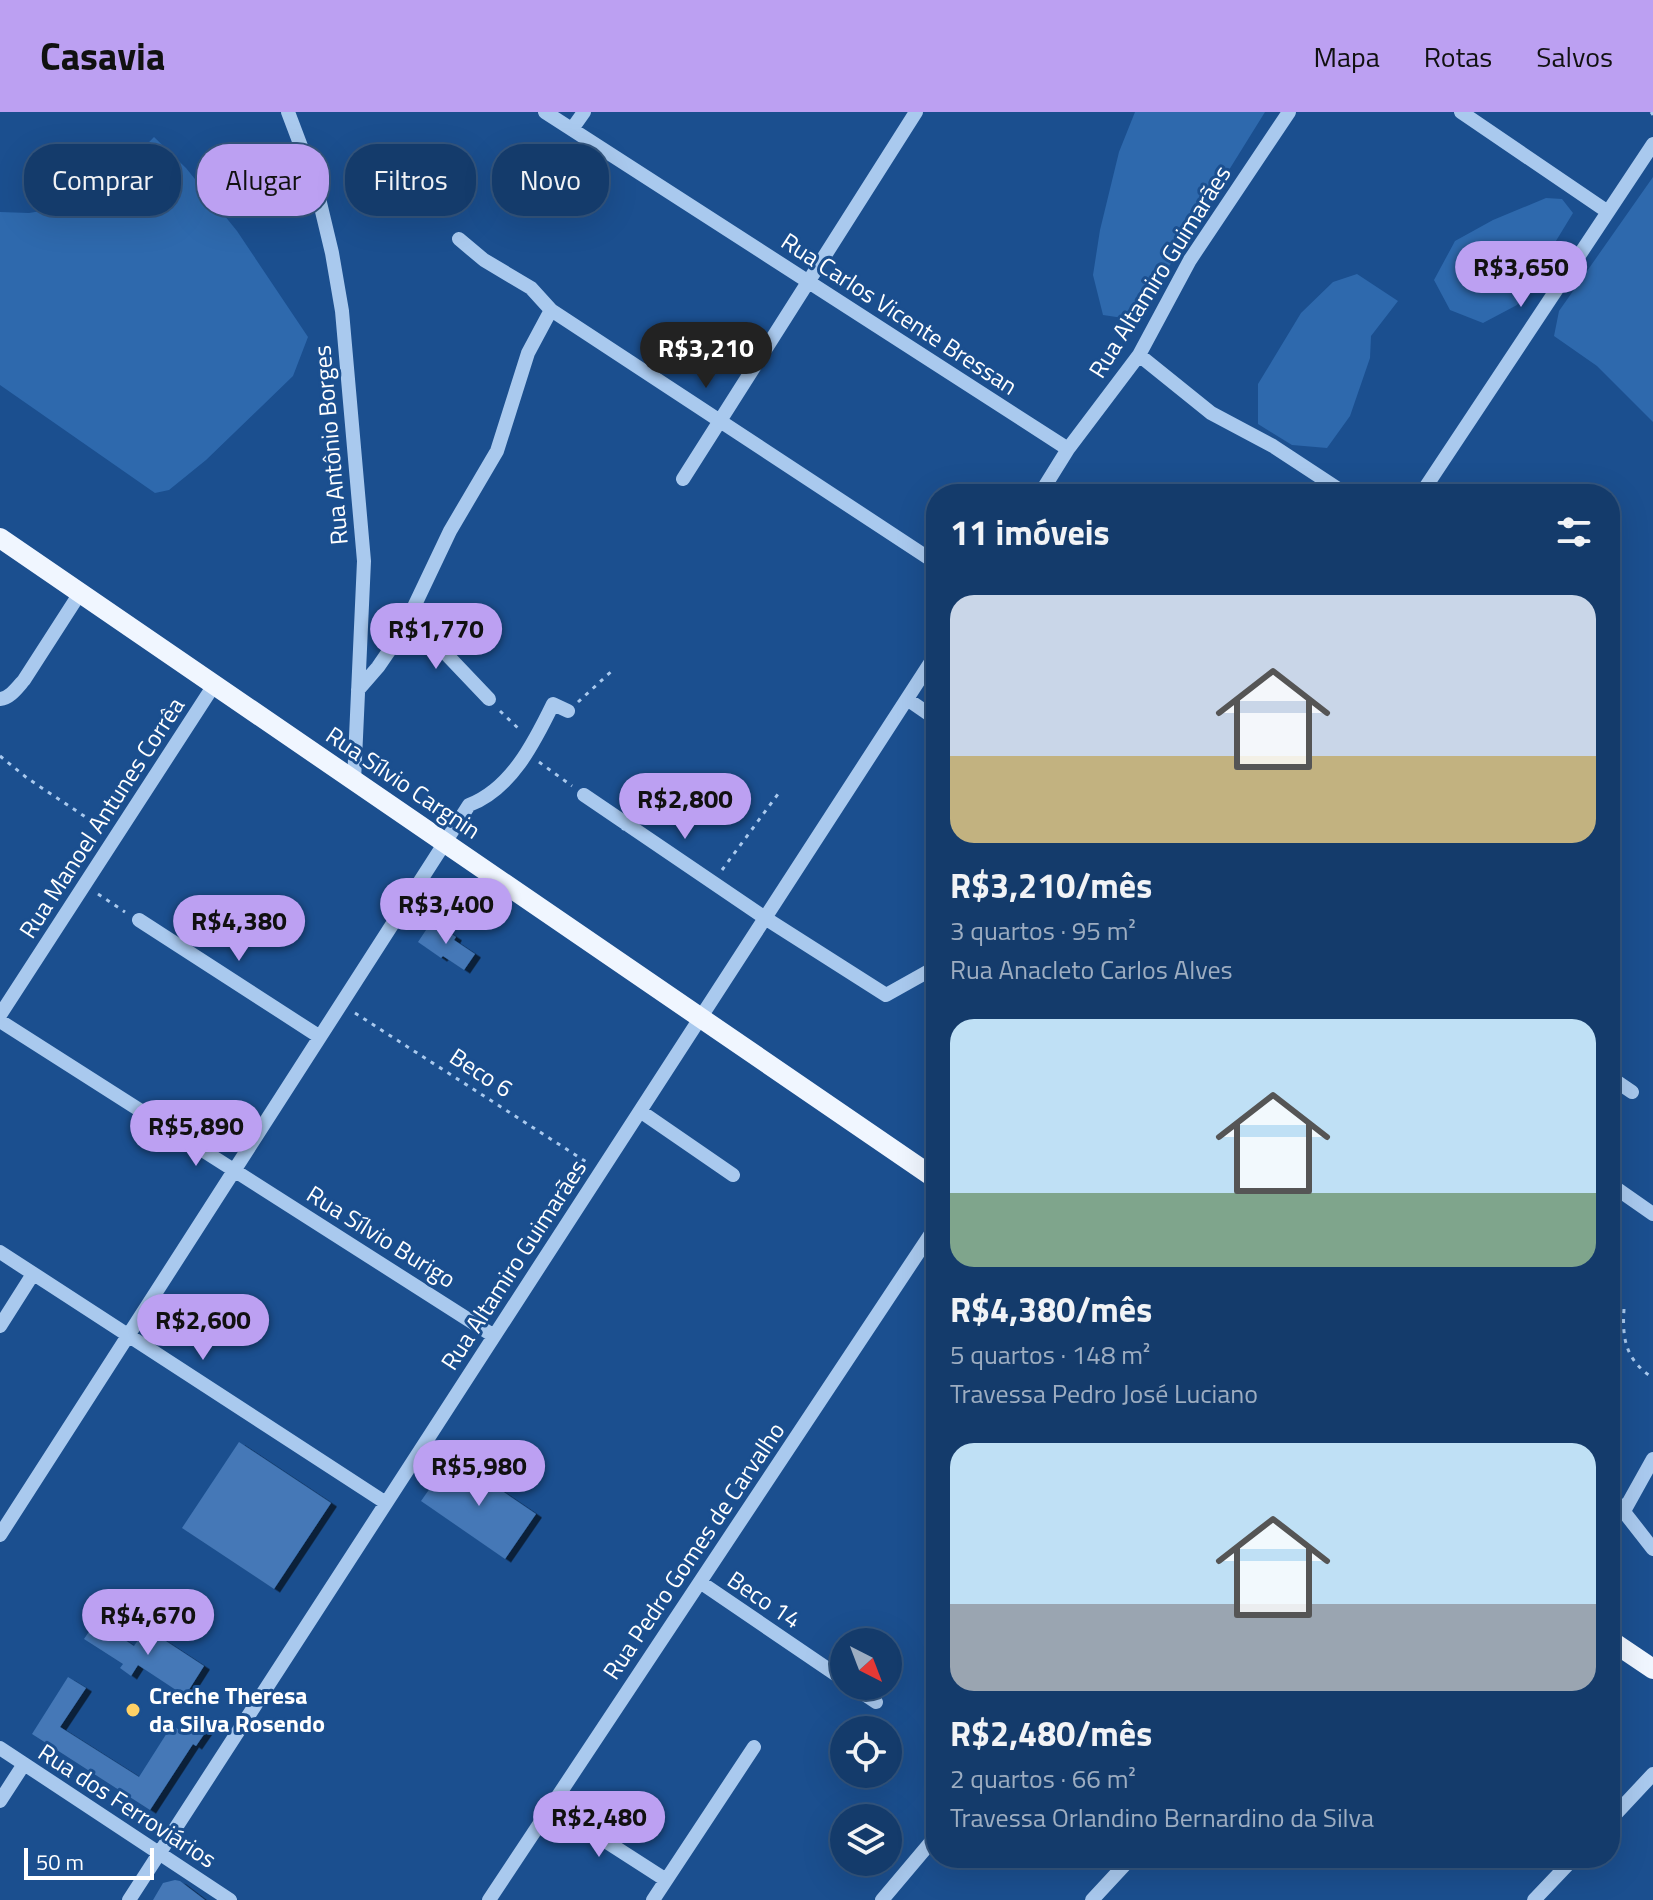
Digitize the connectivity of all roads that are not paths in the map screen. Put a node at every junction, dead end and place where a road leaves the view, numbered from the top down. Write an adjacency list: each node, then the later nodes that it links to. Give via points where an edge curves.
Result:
1 (288, 112): 26 (street, Rua Antônio Borges, via 316,186 342,311 364,561)
2 (545, 112): 7 (street, Rua Carlos Vicente Bressan)
3 (584, 112): 7 (street)
4 (916, 112): 11 (street)
5 (1289, 112): 13 (street, Rua Altamiro Guimarães, via 1190,260)
6 (1461, 112): 9 (street)
7 (572, 129): 11 (street, Rua Carlos Vicente Bressan)
8 (1653, 144): 9 (street)
9 (1608, 212): 19 (street)
10 (459, 239): 12 (street, via 531,288)
11 (808, 282): 14 (street); 15 (street, Rua Carlos Vicente Bressan)
12 (551, 310): 14 (street); 23 (street, via 528,353 497,451 450,531)
13 (1139, 355): 15 (street, Rua Altamiro Guimarães); 18 (street, via 1211,413)
14 (720, 421): 16 (street); 21 (street)
15 (1068, 449): 17 (street, Rua Altamiro Guimarães)
16 (683, 479)
17 (1046, 484)
18 (1331, 484)
19 (1428, 484)
20 (0, 538): 22 (main road, Rua Sílvio Cargnin)
21 (926, 556)
22 (80, 593): 25 (main road, Rua Sílvio Cargnin); 27 (street, via 24,680)
23 (410, 616): 26 (street); 28 (street)
24 (926, 670): 29 (street, Rua Altamiro Guimarães)
25 (214, 685): 32 (main road, Rua Sílvio Cargnin); 40 (street, Rua Manoel Antunes Corrêa)
26 (358, 690): 32 (street, Rua Antônio Borges)
27 (0, 699)
28 (489, 699)
29 (907, 699): 31 (street); 37 (street, Rua Altamiro Guimarães)
30 (568, 711): 36 (street, via 553,704 531,747 499,787 469,805)
31 (926, 712)
32 (354, 781): 36 (main road, Rua Sílvio Cargnin)
33 (584, 795): 35 (street)
34 (644, 796): 35 (street)
35 (626, 824): 37 (street)
36 (445, 843): 41 (main road, Rua Sílvio Cargnin); 42 (street)
37 (765, 918): 39 (street, via 886,995); 41 (street, Rua Altamiro Guimarães)
38 (139, 920): 42 (street)
39 (926, 973)
40 (0, 1018): 46 (street, Rua Sílvio Burigo)
41 (700, 1018): 45 (street, Rua Altamiro Guimarães); 47 (main road, Rua Sílvio Cargnin)
42 (320, 1037): 46 (street)
43 (1620, 1084): 44 (street)
44 (1632, 1092)
45 (640, 1111): 48 (street); 56 (street, Rua Altamiro Guimarães)
46 (234, 1170): 55 (street); 56 (street, Rua Sílvio Burigo)
47 (926, 1172)
48 (733, 1175)
49 (1620, 1191): 50 (street)
50 (1653, 1214)
51 (926, 1241): 63 (street, Rua Pedro Gomes de Carvalho)
52 (0, 1252): 53 (street)
53 (33, 1274): 54 (street); 55 (street)
54 (0, 1326)
55 (128, 1336): 58 (street); 61 (street)
56 (494, 1336): 58 (street, Rua Altamiro Guimarães)
57 (1653, 1459): 60 (street)
58 (386, 1503): 77 (street, Rua Altamiro Guimarães)
59 (1620, 1506): 60 (street)
60 (1624, 1511): 62 (street)
61 (0, 1535)
62 (1653, 1549)
63 (700, 1582): 66 (street, Beco 14); 74 (street, Rua Pedro Gomes de Carvalho)
64 (1620, 1647): 65 (main road)
65 (1653, 1669)
66 (830, 1670)
67 (873, 1700): 68 (street)
68 (876, 1702)
69 (754, 1747): 80 (street)
70 (0, 1748): 71 (street, Rua dos Ferroviários)
71 (24, 1764): 73 (street); 77 (street, Rua dos Ferroviários)
72 (1653, 1774): 75 (street)
73 (0, 1801)
74 (551, 1806): 80 (street); 83 (street, Rua Pedro Gomes de Carvalho)
75 (1620, 1809)
76 (926, 1848): 85 (street)
77 (160, 1854): 81 (street, Rua Altamiro Guimarães); 82 (street, Rua dos Ferroviários)
78 (1122, 1868): 86 (street)
79 (1564, 1868): 87 (street)
80 (666, 1880): 84 (street)
81 (129, 1900)
82 (230, 1900)
83 (489, 1900)
84 (653, 1900)
85 (882, 1900)
86 (1092, 1900)
87 (1534, 1900)

